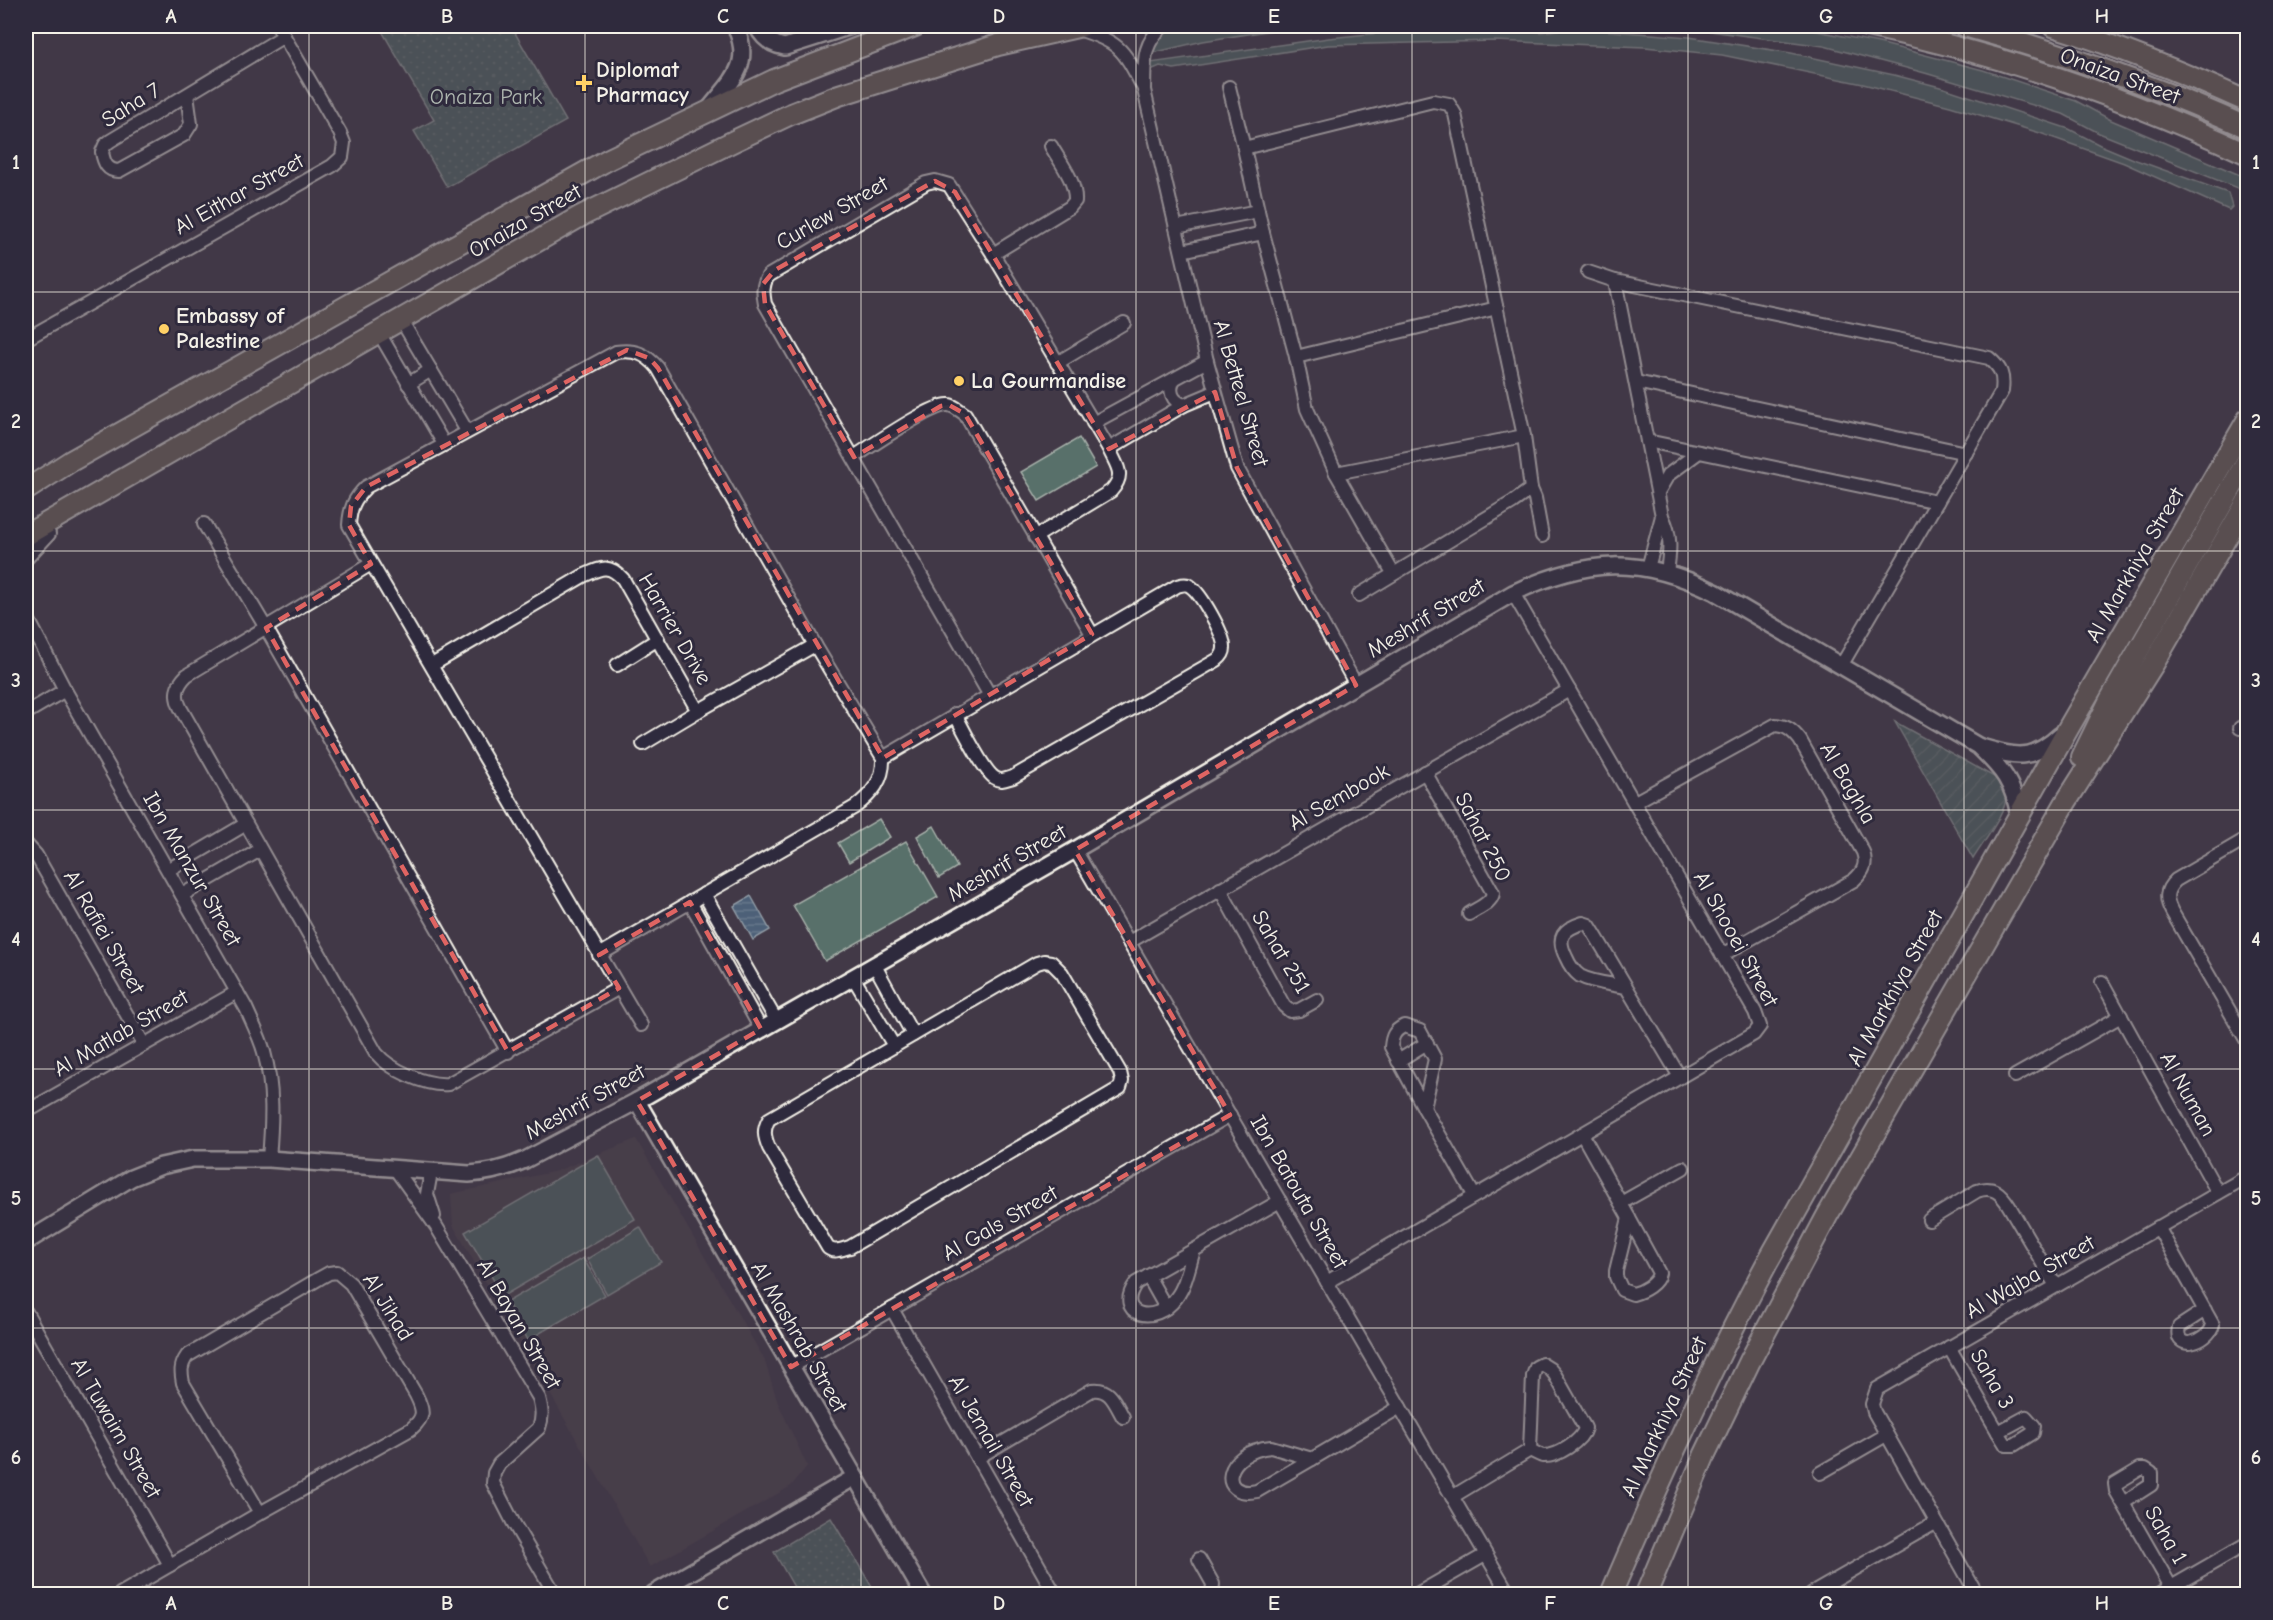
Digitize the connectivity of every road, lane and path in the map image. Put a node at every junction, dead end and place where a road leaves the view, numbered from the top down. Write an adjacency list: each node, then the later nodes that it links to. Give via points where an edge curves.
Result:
1 (735, 26): 15 (street, via 743,46 741,67)
2 (757, 26): 3 (street, via 767,40 785,47)
3 (851, 26)
4 (915, 26): 15 (highway, Onaiza Street)
5 (1163, 26): 12 (street, Al Betteel Street, via 1146,46)
6 (1867, 26): 17 (highway, Onaiza Street, via 2015,64)
7 (1965, 26): 16 (highway, via 2070,57 2184,99)
8 (2053, 26): 14 (highway, Onaiza Street, via 2120,48)
9 (1078, 27): 12 (street, Al Betteel Street, via 1120,48); 30 (highway, Onaiza Street, via 998,45 791,114 581,216)
10 (281, 31): 13 (street, Saha 7); 33 (street, Al Eithar Street, via 340,133 344,143 342,157)
11 (1229, 87): 19 (street)
12 (1144, 90): 23 (street, Al Betteel Street)
13 (187, 95): 13 (street, Saha 7, via 105,145 102,152 108,168 113,171 127,167 184,135 191,124)
14 (2247, 102)
15 (710, 108): 56 (highway, Onaiza Street, via 539,196)
16 (2247, 128)
17 (2200, 132): 20 (highway, Onaiza Street); 21 (highway, via 2228,158)
18 (1051, 146): 26 (street, via 1072,183 1075,201)
19 (1244, 148): 22 (street); 29 (street, via 1433,101 1449,104 1455,114)
20 (2247, 154)
21 (2247, 168)
22 (1258, 211): 23 (street); 24 (street)
23 (1176, 227): 25 (street, Al Betteel Street)
24 (1263, 233): 25 (street); 34 (street)
25 (1182, 251): 35 (street, Al Betteel Street)
26 (993, 254): 36 (street, Curlew Street); 52 (street, Curlew Street, via 955,192 949,185 935,181 768,276 762,292 765,304)
27 (1588, 272): 28 (street)
28 (1615, 281): 39 (street); 51 (street, via 1989,358 1999,366 2004,378 2002,391)
29 (1497, 308): 34 (street); 46 (street)
30 (401, 320): 32 (highway, Onaiza Street); 37 (street)
31 (1124, 323): 36 (street)
32 (379, 333): 40 (street); 58 (highway, Onaiza Street)
33 (26, 339)
34 (1296, 357): 54 (street, via 1307,409)
35 (1207, 361): 38 (street); 41 (street, Al Betteel Street)
36 (1057, 363): 44 (street, Curlew Street)
37 (430, 370): 40 (street); 45 (street)
38 (1174, 380): 42 (street, via 1170,390 1174,400); 44 (street)
39 (1636, 382): 47 (street); 51 (street)
40 (408, 384): 48 (street)
41 (1215, 392): 42 (street); 83 (street, Al Betteel Street, via 1237,468)
42 (1184, 405): 49 (street)
43 (2247, 419): 90 (highway, Al Markhiya Street)
44 (1093, 423): 49 (street, Curlew Street)
45 (467, 431): 48 (street); 79 (street, via 616,352 627,350 649,358)
46 (1524, 436): 54 (street); 55 (street)
47 (1647, 441): 50 (street); 57 (street)
48 (444, 444): 69 (street, via 366,487 355,498 349,525)
49 (1109, 449): 66 (street, Curlew Street, via 1120,473 1118,483)
50 (1699, 452): 57 (street, via 1668,475); 60 (street)
51 (1966, 453): 60 (street)
52 (854, 457): 66 (street, via 931,410 949,405 956,408 965,414); 86 (street, Curlew Street)
53 (2247, 459): 96 (highway, via 2110,700 2083,754)
54 (1336, 473): 72 (street)
55 (1531, 489): 65 (street); 72 (street)
56 (26, 490)
57 (1658, 492): 61 (street)
58 (87, 499): 63 (highway); 64 (highway, Onaiza Street)
59 (2247, 500): 96 (highway, via 2154,663)
60 (1937, 502): 82 (street)
61 (1662, 516): 70 (street); 71 (street, via 1670,537)
62 (204, 524): 76 (street)
63 (49, 534): 67 (highway); 68 (street)
64 (26, 535)
65 (1542, 536)
66 (1035, 537): 77 (street)
67 (26, 549)
68 (26, 559)
69 (371, 564): 76 (street); 80 (street)
70 (1648, 568): 71 (street, Meshrif Street); 73 (street, Meshrif Street, via 1622,565 1572,570)
71 (1667, 572): 82 (street, Meshrif Street, via 1715,592)
72 (1393, 573): 74 (street)
73 (1513, 593): 83 (street, Meshrif Street); 85 (street, Al Shooei Street)
74 (1359, 595)
75 (26, 615): 84 (street, Ibn Manzur Street)
76 (266, 628): 98 (street, via 187,675 176,690 181,709); 128 (street)
77 (1092, 634): 86 (street); 89 (street, via 1185,584 1199,595 1224,647 1217,660 1003,780 987,771)
78 (658, 639): 80 (street, Harrier Drive, via 623,579 607,568 583,576); 81 (street); 87 (street, Harrier Drive)
79 (815, 645): 87 (street, Harrier Drive); 93 (street)
80 (432, 664): 110 (street)
81 (617, 665)
82 (1841, 666): 92 (street, Meshrif Street)
83 (1356, 685): 102 (street, Meshrif Street)
84 (65, 690): 88 (street); 103 (street, Ibn Manzur Street)
85 (1569, 690): 94 (street, Al Sembook); 95 (street, Al Shooei Street)
86 (989, 694): 89 (street)
87 (698, 711): 91 (street)
88 (26, 712)
89 (955, 714): 93 (street)
90 (2069, 727): 92 (street, Meshrif Street, via 2035,754 2019,757); 97 (highway, Al Markhiya Street)
91 (643, 744)
92 (1978, 746): 97 (street, Meshrif Street, via 2007,777 2016,795)
93 (883, 758): 105 (street, via 881,776 869,796 855,807)
94 (1425, 772): 104 (street, Al Sembook); 108 (street, Sahat 250, via 1492,892 1488,902)
95 (1635, 802): 111 (street, Al Shooei Street); 111 (street, Al Baghla, via 1774,725 1792,730 1806,750 1863,852 1865,867 1854,880)
96 (2067, 802): 188 (highway, via 1827,1216 1705,1454)
97 (2019, 816): 187 (highway, Al Markhiya Street, via 1735,1322)
98 (246, 824): 101 (street); 103 (street)
99 (2247, 838): 124 (street, via 2176,880 2166,898)
100 (26, 844): 125 (street, Al Rafiei Street, via 36,855)
101 (260, 850): 106 (street); 128 (street, via 384,1062 438,1085 448,1084)
102 (1075, 850): 109 (street, Ibn Batouta Street); 112 (street, Meshrif Street)
103 (168, 870): 106 (street, Ibn Manzur Street)
104 (1220, 890): 109 (street, Al Sembook); 118 (street, Sahat 251, via 1284,1006 1290,1011 1299,1010)
105 (704, 894): 107 (street); 120 (street)
106 (182, 896): 117 (street, Ibn Manzur Street)
107 (690, 902): 110 (street); 122 (street)
108 (1469, 914)
109 (1129, 942): 135 (street, Ibn Batouta Street)
110 (599, 955): 116 (street)
111 (1722, 955): 130 (street, Al Shooei Street, via 1760,1026 1754,1034)
112 (874, 964): 113 (street, Meshrif Street); 123 (street)
113 (853, 976): 120 (street, Meshrif Street); 127 (street)
114 (2102, 982): 119 (street, Al Numan)
115 (1626, 987): 115 (street, via 1589,925 1578,924 1564,934 1562,949 1578,975); 130 (street)
116 (619, 988): 121 (street); 128 (street)
117 (237, 992): 125 (street, Al Matlab Street); 137 (street, Ibn Manzur Street, via 269,1072 273,1119)
118 (1317, 1000)
119 (2121, 1016): 131 (street); 142 (street, Al Numan)
120 (776, 1020): 122 (street, Meshrif Street)
121 (641, 1025)
122 (761, 1029): 132 (street, Meshrif Street)
123 (913, 1035): 127 (street); 127 (street, via 1037,963 1051,962 1062,973 1120,1072 1122,1086 850,1247 832,1251 821,1240 769,1148 764,1127 777,1112)
124 (2246, 1038)
125 (143, 1043): 134 (street, Al Matlab Street)
126 (1427, 1043): 129 (street); 129 (street, via 1420,1031 1404,1026 1398,1029 1391,1047); 133 (street, via 1435,1059)
127 (894, 1046)
128 (508, 1052)
129 (1398, 1061): 133 (street)
130 (1680, 1077): 136 (street, Al Shooei Street)
131 (2015, 1077)
132 (637, 1101): 140 (street, Meshrif Street, via 506,1168 470,1174); 160 (street, Al Mashrab Street)
133 (1424, 1108): 143 (street)
134 (26, 1112)
135 (1230, 1115): 144 (street, Ibn Batouta Street); 156 (street, Al Gals Street)
136 (1582, 1134): 143 (street, Al Shooei Street); 145 (street)
137 (269, 1159): 139 (street, Meshrif Street); 150 (street, Meshrif Street, via 209,1158 161,1166 117,1186)
138 (1683, 1168): 145 (street)
139 (396, 1170): 140 (street, Meshrif Street); 148 (street, Al Bayan Street)
140 (431, 1172): 148 (street, Al Bayan Street, via 428,1194)
141 (2247, 1176): 142 (street, Al Wajba Street)
142 (2218, 1193): 149 (street, Al Wajba Street)
143 (1474, 1195): 153 (street, Al Shooei Street)
144 (1280, 1201): 151 (street); 153 (street, Ibn Batouta Street)
145 (1621, 1203): 146 (street)
146 (1629, 1218): 146 (street, via 1659,1273 1651,1285 1633,1294 1622,1290 1616,1278)
147 (1929, 1220): 154 (street, via 1977,1191 1995,1190 2009,1206)
148 (436, 1226): 180 (street, Al Bayan Street, via 539,1398 542,1420 538,1428 499,1464 493,1483)
149 (2158, 1227): 154 (street, Al Wajba Street); 157 (street)
150 (26, 1242)
151 (1194, 1250): 152 (street); 155 (street, via 1181,1291)
152 (1148, 1276): 155 (street); 155 (street, via 1131,1290 1132,1307 1145,1316)
153 (1327, 1282): 161 (street, Ibn Batouta Street)
154 (2056, 1286): 159 (street, Al Wajba Street)
155 (1166, 1308)
156 (892, 1309): 160 (street, Al Gals Street); 166 (street, Al Jemail Street)
157 (2205, 1310)
158 (26, 1312): 177 (street, Al Tuwaim Street)
159 (1949, 1347): 163 (street, Saha 3); 164 (street, Al Wajba Street, via 1877,1389 1872,1404)
160 (791, 1367): 169 (street, Al Mashrab Street)
161 (1400, 1407): 167 (street); 170 (street, Ibn Batouta Street)
162 (1123, 1416): 166 (street, via 1110,1395 1092,1390)
163 (1998, 1432)
164 (1886, 1435): 168 (street); 173 (street, Al Wajba Street)
165 (1530, 1450): 165 (street, via 1533,1376 1536,1367 1542,1365 1555,1375 1585,1428 1580,1439 1555,1454 1543,1456); 170 (street)
166 (977, 1458): 183 (street, Al Jemail Street)
167 (1312, 1459): 167 (street, via 1247,1493 1235,1487 1230,1473 1239,1459 1260,1448 1270,1447)
168 (1820, 1473)
169 (855, 1477): 181 (street); 182 (street, Al Mashrab Street)
170 (1452, 1497): 175 (street, Ibn Batouta Street)
171 (2123, 1503): 178 (street, Saha 1)
172 (260, 1513): 172 (street, Al Jihad, via 183,1383 182,1364 187,1356 320,1278 338,1272 351,1284 416,1395 422,1415 411,1430); 177 (street, Al Jihad)
173 (1935, 1522): 189 (street); 190 (street, Al Wajba Street)
174 (2247, 1544): 178 (street)
175 (1485, 1555): 185 (street); 186 (street, Ibn Batouta Street)
176 (1199, 1559): 184 (street, via 1214,1584)
177 (170, 1565): 179 (street, Al Jihad)
178 (2171, 1587): 191 (street)
179 (120, 1594)
180 (555, 1594)
181 (653, 1594)
182 (923, 1594)
183 (1055, 1594)
184 (1212, 1594)
185 (1417, 1594)
186 (1509, 1594)
187 (1611, 1594)
188 (1646, 1594)
189 (1811, 1594)
190 (1977, 1594)
191 (2159, 1594)

